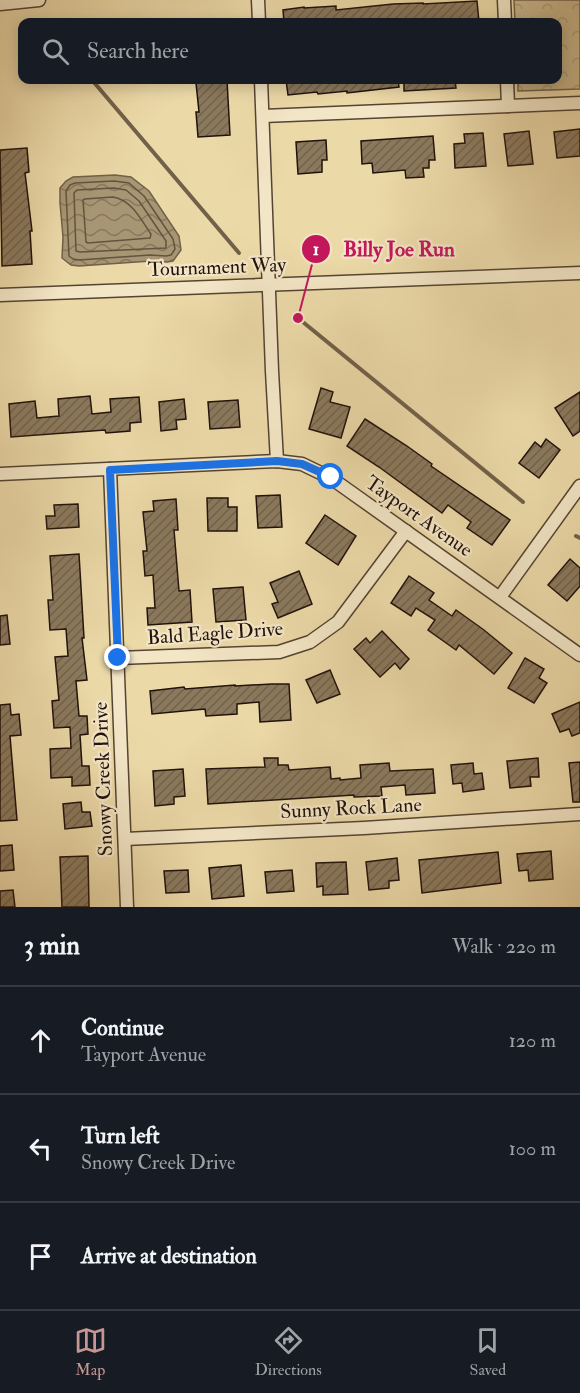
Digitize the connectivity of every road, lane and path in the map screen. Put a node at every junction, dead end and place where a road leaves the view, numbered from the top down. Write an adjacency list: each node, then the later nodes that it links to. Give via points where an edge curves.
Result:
1 (39, 0): 4 (street)
2 (258, 0): 5 (street)
3 (504, 0): 6 (street)
4 (0, 4)
5 (259, 18)
6 (505, 18)
7 (261, 84): 11 (street)
8 (507, 84): 10 (street)
9 (580, 103): 10 (street)
10 (508, 106): 11 (street)
11 (263, 116): 13 (street)
12 (580, 273): 13 (street, Tournament Way)
13 (270, 285): 14 (street, Tournament Way); 15 (street)
14 (0, 296)
15 (277, 461): 16 (street, Tayport Avenue); 19 (street, Tayport Avenue, via 302,464 331,477)
16 (110, 470): 17 (street, Tayport Avenue); 22 (street, Snowy Creek Drive)
17 (0, 474)
18 (580, 486): 20 (street)
19 (406, 531): 20 (street, Tayport Avenue); 22 (street, Bald Eagle Drive, via 338,622 310,642 279,652)
20 (500, 597): 21 (street, Tayport Avenue)
21 (580, 656)
22 (118, 658): 24 (street, Snowy Creek Drive)
23 (580, 814): 24 (street, Sunny Rock Lane)
24 (125, 839): 25 (street, Snowy Creek Drive)
25 (127, 907)

